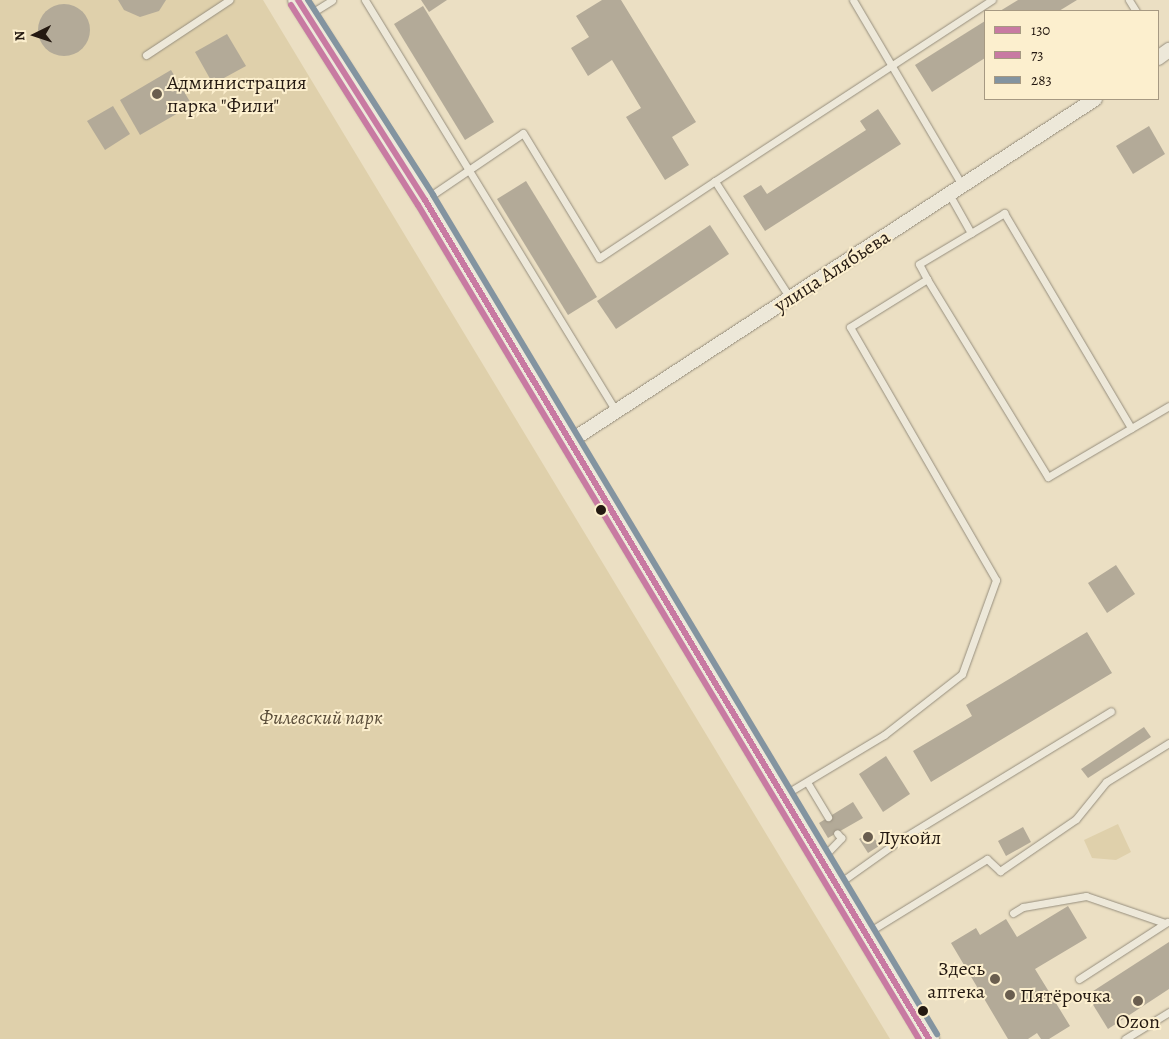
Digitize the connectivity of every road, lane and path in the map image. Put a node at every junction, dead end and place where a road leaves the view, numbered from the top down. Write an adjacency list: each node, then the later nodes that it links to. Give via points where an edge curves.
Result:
1 (229, 0): 7 (lane)
2 (332, 0): 6 (lane)
3 (365, 0): 10 (lane)
4 (853, 0): 8 (lane)
5 (992, 0): 8 (lane)
6 (303, 8): 14 (main road)
7 (146, 55)
8 (892, 64): 11 (lane); 12 (lane)
9 (1093, 100): 12 (street, улица Алябьева)
10 (468, 169): 11 (lane, via 523,133 599,258); 14 (lane); 19 (lane)
11 (715, 181): 17 (lane)
12 (962, 185): 13 (street, улица Алябьева)
13 (949, 194): 15 (lane); 17 (street, улица Алябьева)
14 (426, 200): 21 (main road)
15 (971, 233): 16 (lane, via 919,264); 20 (lane, via 1004,213)
16 (927, 279): 20 (lane, via 1048,477); 24 (lane, via 850,327 996,580 962,674 884,734)
17 (790, 298): 19 (street, улица Алябьева)
18 (1169, 406): 20 (lane)
19 (616, 412): 21 (street, улица Алябьева)
20 (1131, 428)
21 (569, 442): 25 (main road)
22 (1111, 711): 29 (lane, via 900,840)
23 (1169, 743): 32 (lane, via 1106,782 1076,819 1000,871 987,859)
24 (807, 782): 25 (lane); 26 (lane)
25 (784, 796): 28 (main road)
26 (828, 817)
27 (837, 833): 28 (lane, via 841,838)
28 (822, 859): 29 (main road)
29 (837, 884): 32 (main road)
30 (1013, 913): 31 (lane, via 1023,907 1086,896)
31 (1167, 922): 33 (lane)
32 (867, 933): 35 (main road)
33 (1079, 979)
34 (1169, 1012): 36 (lane)
35 (929, 1039)
36 (1125, 1039)

